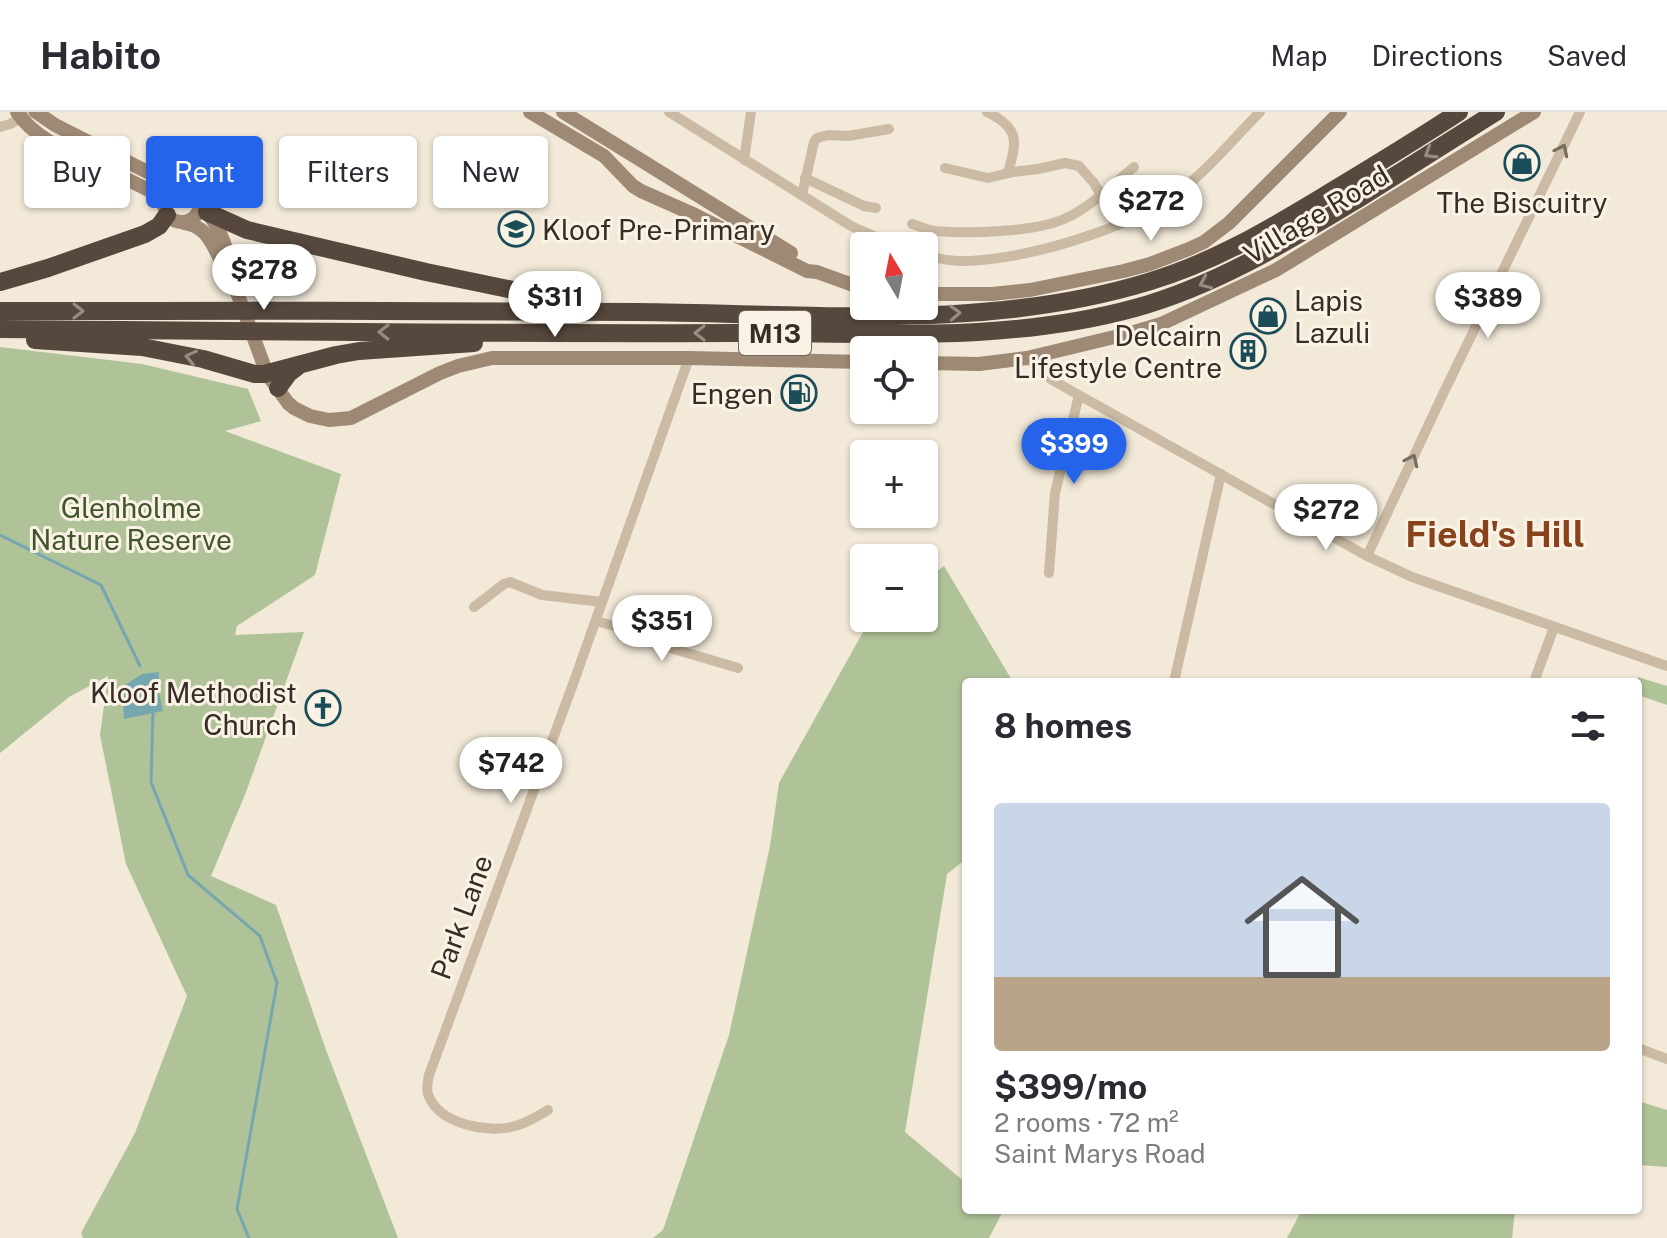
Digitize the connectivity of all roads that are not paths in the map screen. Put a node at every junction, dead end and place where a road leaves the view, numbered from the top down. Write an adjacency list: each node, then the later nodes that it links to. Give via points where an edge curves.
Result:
1 (530, 112): 23 (street, via 604,156 633,186)
2 (563, 112): 18 (street)
3 (669, 112): 15 (street)
4 (751, 112): 15 (street)
5 (987, 112): 20 (street, via 1010,128 1013,153)
6 (1260, 112): 32 (street, via 1181,190)
7 (1340, 112): 39 (street, via 1229,223 1189,249 1124,271 1030,290)
8 (1459, 112): 41 (highway, M13, one-way to 8, via 978,313 1146,283 1228,252)
9 (1496, 112): 43 (highway, M13, one-way to 43, via 1254,260 1136,308 990,332)
10 (1534, 112): 46 (street, Village Road, via 1243,287 1147,329)
11 (1580, 112): 52 (street, one-way to 11)
12 (27, 114): 13 (street); 19 (street); 29 (street, via 38,133)
13 (0, 127)
14 (889, 129): 21 (street, via 817,138)
15 (744, 160): 24 (street)
16 (1134, 167): 25 (street)
17 (945, 168): 20 (street, via 988,178)
18 (657, 169): 22 (street); 23 (street, via 661,185)
19 (146, 171)
20 (1008, 173): 25 (street, via 1065,163 1079,166)
21 (805, 178): 24 (street); 27 (street)
22 (681, 185): 30 (street); 35 (street)
23 (648, 193): 30 (street)
24 (802, 195): 33 (street)
25 (1101, 195): 31 (street, via 1062,220 1019,229 932,231); 32 (street)
26 (171, 208): 29 (street)
27 (876, 208)
28 (204, 210): 29 (street, via 193,219); 36 (street, via 218,228); 41 (highway, via 247,230 426,272)
29 (172, 212): 36 (street, via 204,232); 37 (highway, via 137,237)
30 (680, 213): 35 (street)
31 (912, 224)
32 (1118, 225): 34 (street, via 1015,255)
33 (864, 232)
34 (938, 258)
35 (817, 272): 38 (street)
36 (231, 276): 49 (street)
37 (0, 282)
38 (850, 284)
39 (938, 294)
40 (0, 311): 41 (highway, M13, one-way to 41)
41 (638, 312)
42 (0, 329): 43 (highway, M13, one-way to 42)
43 (563, 333): 49 (highway, via 510,342 359,351)
44 (0, 337): 49 (highway, one-way to 44, via 142,347)
45 (689, 358): 47 (street); 49 (street, via 474,361 341,419 302,413 288,403); 54 (street, Park Lane)
46 (1027, 358): 48 (street, Village Road); 50 (street)
47 (850, 362)
48 (938, 363)
49 (269, 374)
50 (1079, 395): 51 (street); 53 (street, via 1055,493)
51 (1221, 474): 52 (street); 60 (street)
52 (1367, 556): 57 (street, via 1434,586)
53 (1049, 573)
54 (602, 602): 55 (street, via 536,594 510,582); 56 (street, Park Lane)
55 (474, 607)
56 (596, 621): 59 (street); 64 (street, Park Lane, via 427,1086 437,1107 469,1127 516,1126)
57 (1554, 627): 58 (street); 61 (street)
58 (1667, 666)
59 (738, 668)
60 (1175, 678)
61 (1535, 678)
62 (1642, 1050): 63 (street)
63 (1667, 1059)
64 (548, 1110)

